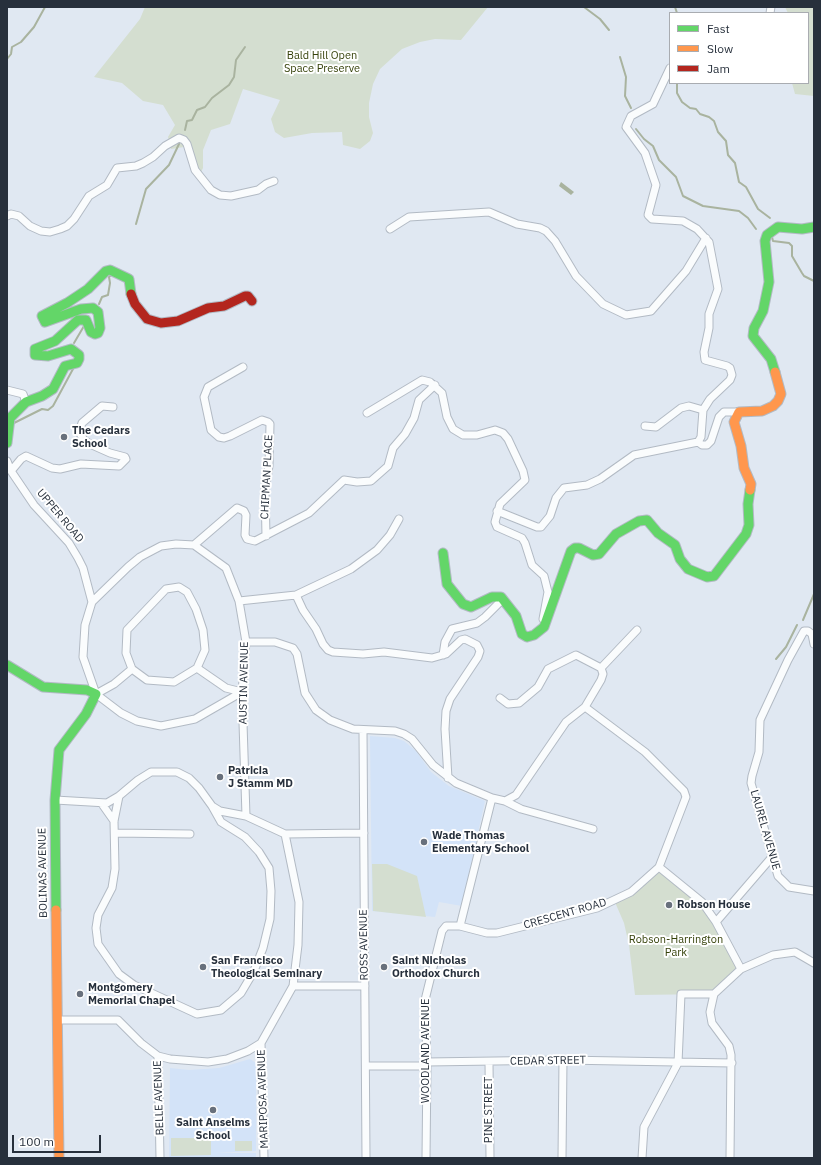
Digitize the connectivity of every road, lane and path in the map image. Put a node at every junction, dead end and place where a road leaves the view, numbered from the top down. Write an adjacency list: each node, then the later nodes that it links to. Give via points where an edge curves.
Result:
1 (669, 70): 6 (street, via 654,104 631,116 626,127 645,153 656,186 648,215 652,219 683,221 692,225)
2 (274, 181): 3 (street, via 258,190 231,196 220,195 211,190 195,170 187,144 180,138 144,163 117,168 107,185 89,196 67,226 50,232 41,231 30,226 19,216)
3 (7, 216)
4 (814, 227): 14 (street, via 778,227 767,235 765,241 769,282 763,311 754,328 753,336 771,359 780,385 780,394 773,406 762,411)
5 (390, 229): 6 (street, via 409,217 489,212 517,224 540,228 555,241 576,276 603,304 626,315 651,311 686,271)
6 (706, 238): 13 (street, via 712,254 718,289 709,314 705,360 727,366 732,375)
7 (252, 301): 11 (street, via 245,296 224,306 208,308 178,321 161,324 148,319 135,304 130,292 129,279 110,270 106,271 68,304 42,316 44,322 49,322 81,309 93,308 98,312 100,328 95,334 91,332 86,320 78,320 55,341 35,349 35,355 48,356 71,349 79,355 79,359 65,366 53,388 42,396)
8 (243, 367): 23 (street, CHIPMAN PLACE, via 208,387 204,397 211,430 219,437 230,436 262,420 270,424 269,466 264,490)
9 (435, 385): 15 (street, via 422,380); 21 (street, via 442,393 447,417 453,429 463,435 477,435 495,430 503,433 508,439 525,480 500,504); 23 (street, via 419,400 406,434 393,448 388,466 379,475 371,481 344,480 309,513)
10 (7, 390): 11 (street, via 23,394)
11 (26, 402): 18 (street, via 10,418)
12 (113, 406): 20 (street, via 102,406 82,423 79,432 92,446 125,457 124,463 119,466 81,464 60,469 26,456)
13 (703, 410): 16 (street, via 689,406 681,408 656,427); 17 (street, via 701,438)
14 (739, 412): 17 (street, via 724,412 719,417 711,441 707,445); 30 (street, via 734,422 744,468 751,484 748,504 749,525 746,534 734,547 719,571 714,576 707,577 688,569 680,559 675,545 662,537 647,520 639,521 616,534 599,554 593,555 579,548 571,551)
15 (367, 414)
16 (645, 426)
17 (698, 442): 21 (street, via 634,455 600,479 587,485 564,488 556,498 550,516 541,527)
18 (7, 443)
19 (7, 462): 20 (street, UPPER ROAD)
20 (11, 471): 28 (street, UPPER ROAD, via 34,505 69,543 83,568)
21 (497, 511): 30 (street, via 497,527 522,538 532,564 544,576 548,592)
22 (399, 520): 26 (street, via 377,550 350,569)
23 (266, 536): 24 (street, via 255,541 247,539 246,515 237,508)
24 (194, 545): 28 (street, via 161,546 150,551 128,567); 29 (street, AUSTIN AVENUE, via 226,568)
25 (443, 553): 27 (street, via 447,584 462,604 472,607 492,597)
26 (296, 595): 29 (street); 34 (street, via 328,650 363,654 384,652 432,658)
27 (503, 599): 30 (street, via 516,616 522,634 527,637 534,635); 34 (street, via 481,620 452,629 445,642)
28 (92, 602): 40 (street, via 85,625 83,657)
29 (239, 602): 32 (street, AUSTIN AVENUE)
30 (544, 627)
31 (637, 630): 37 (street)
32 (246, 642): 39 (street, AUSTIN AVENUE); 43 (street, via 275,642 293,648 297,654 305,693 316,710 341,726)
33 (814, 644): 60 (street, LAUREL AVENUE, via 812,634 804,630 760,720 759,752 751,783)
34 (443, 655): 44 (street, via 465,639 477,645 480,651 450,699 446,712)
35 (7, 665): 40 (street, via 43,687 87,690)
36 (197, 668): 38 (street, via 174,682 147,680); 38 (street, via 204,650 203,630 196,608 187,592 179,587 166,589 127,630 126,653); 39 (street, via 226,688)
37 (601, 668): 41 (street, via 576,655 548,668 538,687 519,703 508,704); 42 (street, via 603,677)
38 (132, 669): 40 (street, via 114,684)
39 (242, 692): 40 (street, via 195,719 161,726 137,721 121,713); 52 (street, AUSTIN AVENUE)
40 (96, 694): 47 (street, BOLINAS AVENUE, via 86,714 59,750)
41 (500, 698)
42 (585, 707): 48 (street, via 566,722 516,795); 61 (street, CRESCENT ROAD, via 645,752 686,795)
43 (363, 731): 44 (street, via 395,731 404,734 412,739); 57 (street, ROSS AVENUE)
44 (448, 778): 46 (street)
45 (119, 796): 49 (street, via 111,802); 50 (street, via 151,772 177,772 199,788); 53 (street)
46 (492, 798): 48 (street); 64 (street)
47 (55, 800): 49 (street); 70 (street, BOLINAS AVENUE)
48 (505, 801): 55 (street, via 522,809)
49 (102, 804): 53 (street)
50 (212, 806): 51 (street); 54 (street)
51 (228, 813): 52 (street); 54 (street)
52 (246, 816): 59 (street)
53 (114, 821): 56 (street)
54 (226, 826): 56 (street, via 245,838 259,852 269,868 270,919 254,971 241,993 221,1010 197,1014 134,985 119,974 98,944 98,915 112,888 116,869)
55 (593, 829)
56 (115, 833): 58 (street)
57 (364, 833): 59 (street); 68 (street, ROSS AVENUE)
58 (190, 834)
59 (284, 834): 67 (street, MARIPOSA AVENUE, via 299,902 298,945)
60 (772, 857): 62 (street, LAUREL AVENUE, via 778,876 784,884 794,889); 63 (street)
61 (659, 867): 63 (street, via 702,902); 64 (street, CRESCENT ROAD, via 631,892 597,908 497,933 487,934)
62 (814, 891)
63 (716, 922): 66 (street)
64 (460, 926): 74 (street, WOODLAND AVENUE, via 446,926 434,958 425,1000)
65 (814, 963): 66 (street, via 795,952 773,955)
66 (741, 969): 69 (street)
67 (292, 986): 68 (street); 71 (street, MARIPOSA AVENUE)
68 (365, 986): 78 (street, ROSS AVENUE)
69 (714, 994): 76 (street, via 681,994); 77 (street, via 710,1018 715,1029 729,1046)
70 (57, 1020): 72 (street, BELLE AVENUE, via 118,1020); 79 (street, BOLINAS AVENUE)
71 (261, 1042): 72 (street, via 248,1051 208,1062 170,1060); 81 (street, MARIPOSA AVENUE)
72 (158, 1056): 80 (street, BELLE AVENUE)
73 (563, 1060): 75 (street, CEDAR STREET); 76 (street, CEDAR STREET); 85 (street)
74 (427, 1062): 75 (street, CEDAR STREET); 78 (street, CEDAR STREET, via 420,1066); 83 (street, WOODLAND AVENUE)
75 (489, 1062): 84 (street, PINE STREET)
76 (678, 1063): 77 (street, CEDAR STREET); 86 (street, via 644,1127)
77 (732, 1063): 87 (street)
78 (366, 1066): 82 (street, ROSS AVENUE)
79 (58, 1158)
80 (160, 1158)
81 (264, 1158)
82 (366, 1158)
83 (426, 1158)
84 (490, 1158)
85 (562, 1158)
86 (642, 1158)
87 (730, 1158)

